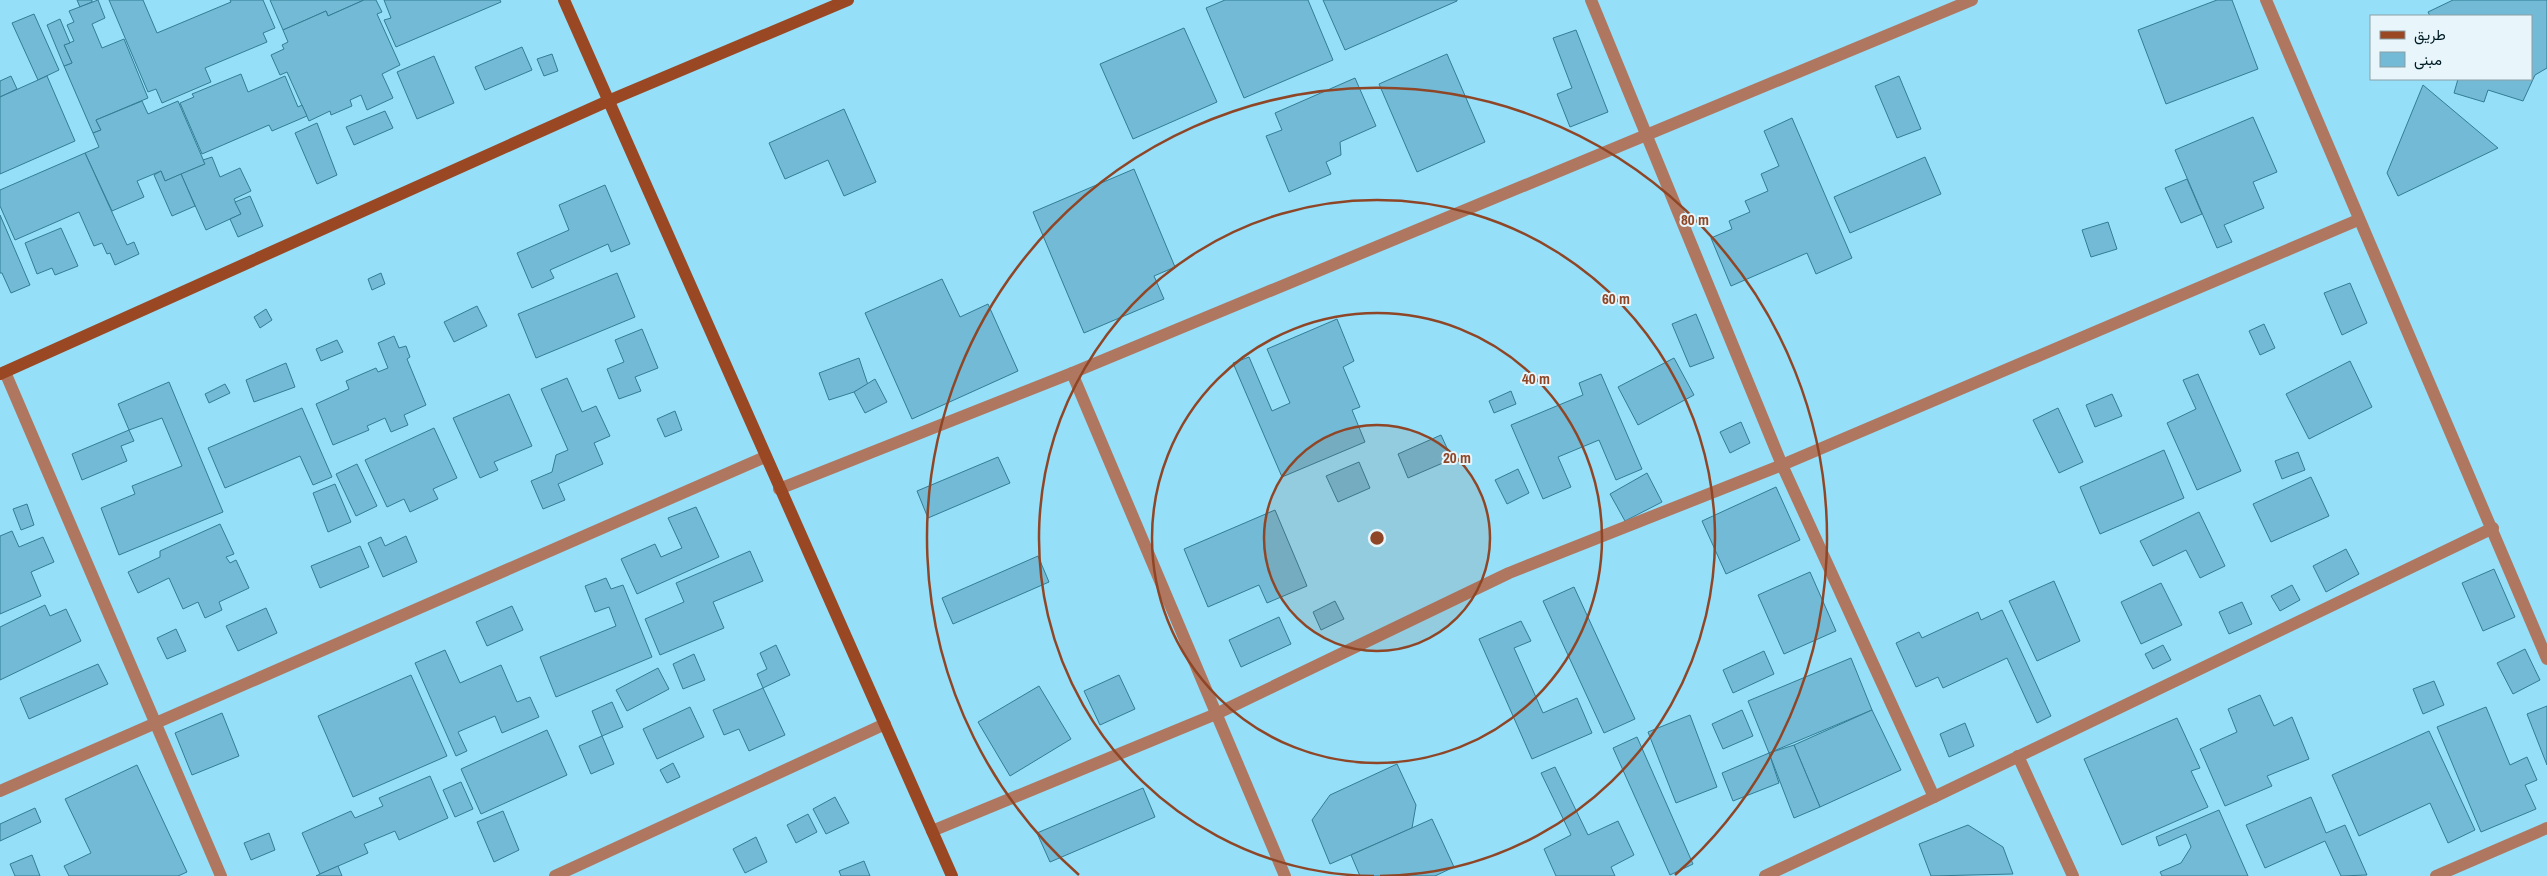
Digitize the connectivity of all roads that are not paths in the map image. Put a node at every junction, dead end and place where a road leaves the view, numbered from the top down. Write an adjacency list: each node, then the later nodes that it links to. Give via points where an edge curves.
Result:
1 (564, 0): 6 (street)
2 (848, 0): 6 (street)
3 (1591, 0): 7 (street)
4 (1972, 0): 7 (street)
5 (2266, 0): 8 (street)
6 (608, 101): 9 (street); 11 (street)
7 (1648, 134): 10 (street); 12 (street)
8 (2358, 220): 12 (street); 14 (street)
9 (2, 373): 17 (street)
10 (1072, 373): 13 (street); 16 (street)
11 (765, 457): 13 (street); 17 (street)
12 (1782, 465): 16 (street, via 1509,572); 21 (street)
13 (779, 489): 18 (street)
14 (2493, 528): 15 (street); 19 (street)
15 (2547, 659)
16 (1216, 714): 23 (street); 27 (street)
17 (157, 723): 20 (street); 24 (street)
18 (885, 724): 23 (street); 25 (street)
19 (2018, 756): 21 (street); 29 (street)
20 (0, 790)
21 (1934, 797): 28 (street)
22 (2547, 828): 30 (street)
23 (932, 831): 26 (street)
24 (221, 876)
25 (555, 876)
26 (952, 876)
27 (1285, 876)
28 (1765, 876)
29 (2073, 876)
30 (2436, 876)

